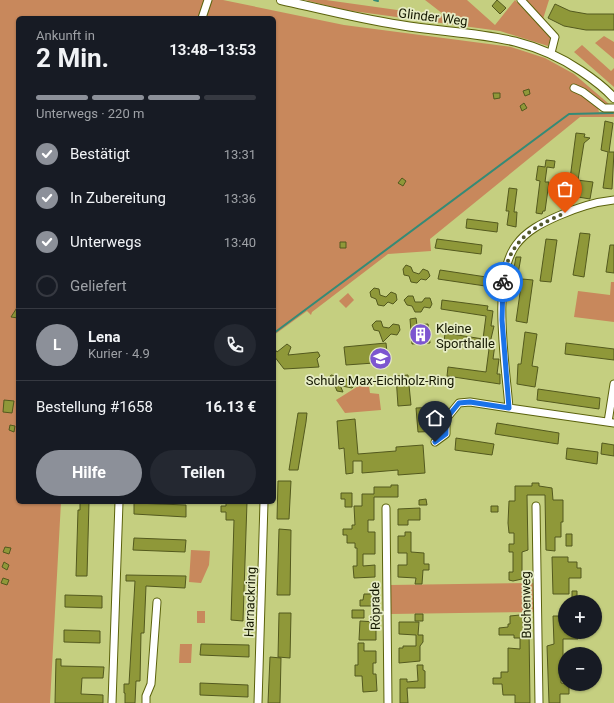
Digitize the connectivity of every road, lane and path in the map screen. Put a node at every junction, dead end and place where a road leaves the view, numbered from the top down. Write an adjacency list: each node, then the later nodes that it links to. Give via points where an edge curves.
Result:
1 (208, 0): 4 (street)
2 (281, 0): 5 (main road, Glinder Weg, via 401,25 513,40)
3 (521, 0): 5 (street, via 555,37)
4 (203, 16)
5 (551, 53): 7 (main road, Glinder Weg, via 589,76)
6 (574, 88): 8 (street, via 604,108)
7 (614, 97)
8 (614, 108)
9 (614, 200): 11 (street, via 588,205 546,222 525,235 511,252 504,275 502,304)
10 (614, 384): 12 (street)
11 (509, 408): 12 (street); 13 (street, via 459,403 446,419 446,434)
12 (611, 423)
13 (435, 442)
14 (119, 504): 19 (street)
15 (264, 504): 21 (street, Harnackring)
16 (536, 506): 23 (street, Buchenweg)
17 (386, 508): 22 (street, Röprade)
18 (157, 602): 20 (street, via 151,684)
19 (112, 703)
20 (146, 703)
21 (258, 703)
22 (388, 703)
23 (539, 703)

